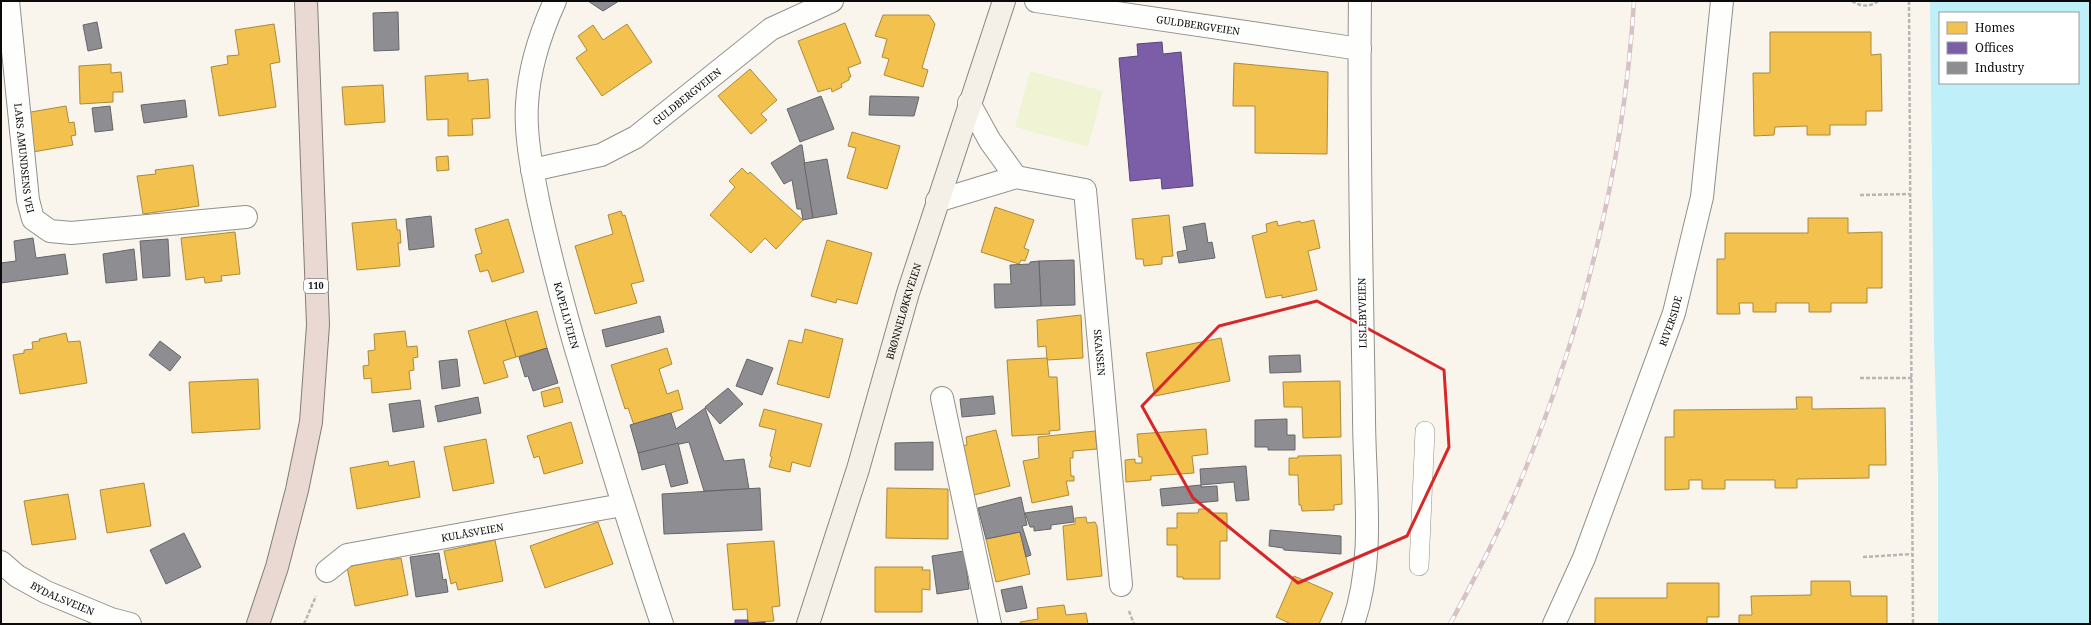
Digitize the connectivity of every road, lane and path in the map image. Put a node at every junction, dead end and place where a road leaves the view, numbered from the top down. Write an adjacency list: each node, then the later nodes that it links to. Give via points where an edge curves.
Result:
1 (8, 1): 19 (street, LARS AMUNDSENS VEI, via 28,200 34,219 50,231 71,233)
2 (306, 1): 32 (highway, 110, via 318,325 311,422 277,567)
3 (555, 1): 14 (street, KAPELLVEIEN, via 531,66 527,104)
4 (832, 1): 14 (street, GULDBERGVEIEN, via 772,29 636,137 601,155)
5 (1004, 1): 13 (street, BRØNNELØKKVEIEN)
6 (1036, 1): 12 (street, GULDBERGVEIEN)
7 (1360, 1): 12 (street, LISLEBYVEIEN)
8 (1722, 1): 37 (street, RIVERSIDE, via 1702,197 1674,313 1588,547)
9 (1852, 1): 10 (path, via 1860,6 1874,5)
10 (1878, 1)
11 (1909, 1): 16 (path)
12 (1360, 49): 36 (street, LISLEBYVEIEN, via 1364,436 1368,555)
13 (969, 104): 15 (street, via 990,141); 18 (street, BRØNNELØKKVEIEN)
14 (532, 170): 24 (street, KAPELLVEIEN, via 552,267)
15 (1016, 177): 18 (street, SKANSEN); 30 (street, SKANSEN, via 1084,190)
16 (1910, 194): 17 (path); 21 (path)
17 (1860, 195)
18 (938, 201): 34 (street, BRØNNELØKKVEIEN, via 908,294 858,469)
19 (246, 216)
20 (1860, 378): 21 (path)
21 (1912, 378): 25 (path)
22 (942, 398): 35 (street)
23 (1425, 431): 28 (lane)
24 (622, 505): 29 (street, KULÅSVEIEN, via 347,555); 33 (street, KAPELLVEIEN)
25 (1912, 554): 26 (path); 38 (path)
26 (1863, 558)
27 (1, 562): 31 (street, BYDALSVEIEN, via 17,576 46,592 111,619)
28 (1418, 566)
29 (327, 571)
30 (1121, 586)
31 (130, 624)
32 (258, 624)
33 (662, 624)
34 (808, 624)
35 (990, 624)
36 (1353, 624)
37 (1554, 624)
38 (1913, 624)

